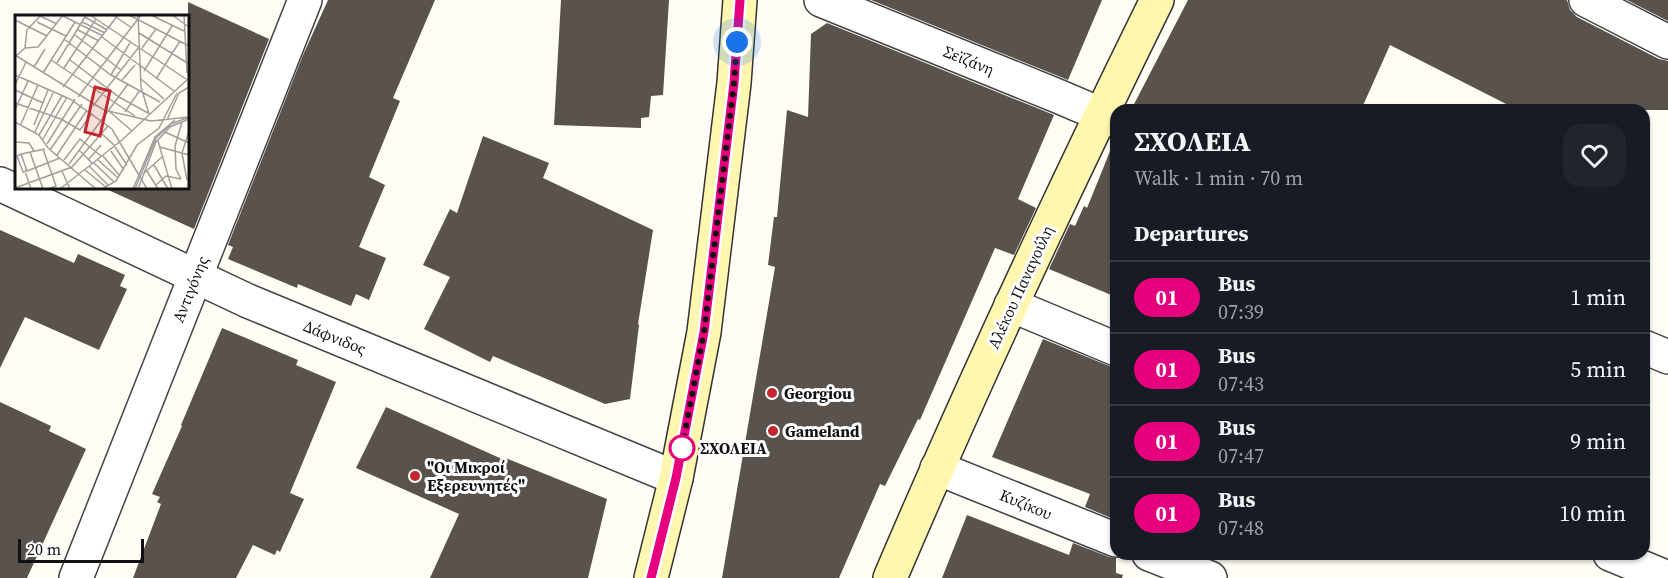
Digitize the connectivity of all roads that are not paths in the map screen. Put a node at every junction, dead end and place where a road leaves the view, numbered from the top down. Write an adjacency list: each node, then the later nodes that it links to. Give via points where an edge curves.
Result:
1 (305, 0): 10 (street, Αντιγόνης)
2 (740, 0): 16 (street, via 704,332)
3 (821, 0): 8 (street, Σεϊζάνη)
4 (1156, 0): 7 (street, Αλέκου Παναγούλη)
5 (1586, 0): 6 (street)
6 (1668, 42)
7 (1114, 104)
8 (1108, 118): 11 (street, Αλέκου Παναγούλη)
9 (0, 184): 10 (street, Δάφνιδος)
10 (195, 277): 16 (street, Δάφνιδος); 20 (street, Αντιγόνης)
11 (1011, 306): 12 (street); 15 (street, Αλέκου Παναγούλη)
12 (1110, 347)
13 (1650, 350): 14 (street)
14 (1668, 357)
15 (937, 468): 17 (street, Κυζίκου); 22 (street, Αλέκου Παναγούλη)
16 (676, 478): 21 (street)
17 (1110, 538)
18 (1164, 560): 23 (street)
19 (1624, 560): 24 (street)
20 (76, 578)
21 (651, 578)
22 (890, 578)
23 (1210, 578)
24 (1668, 578)

